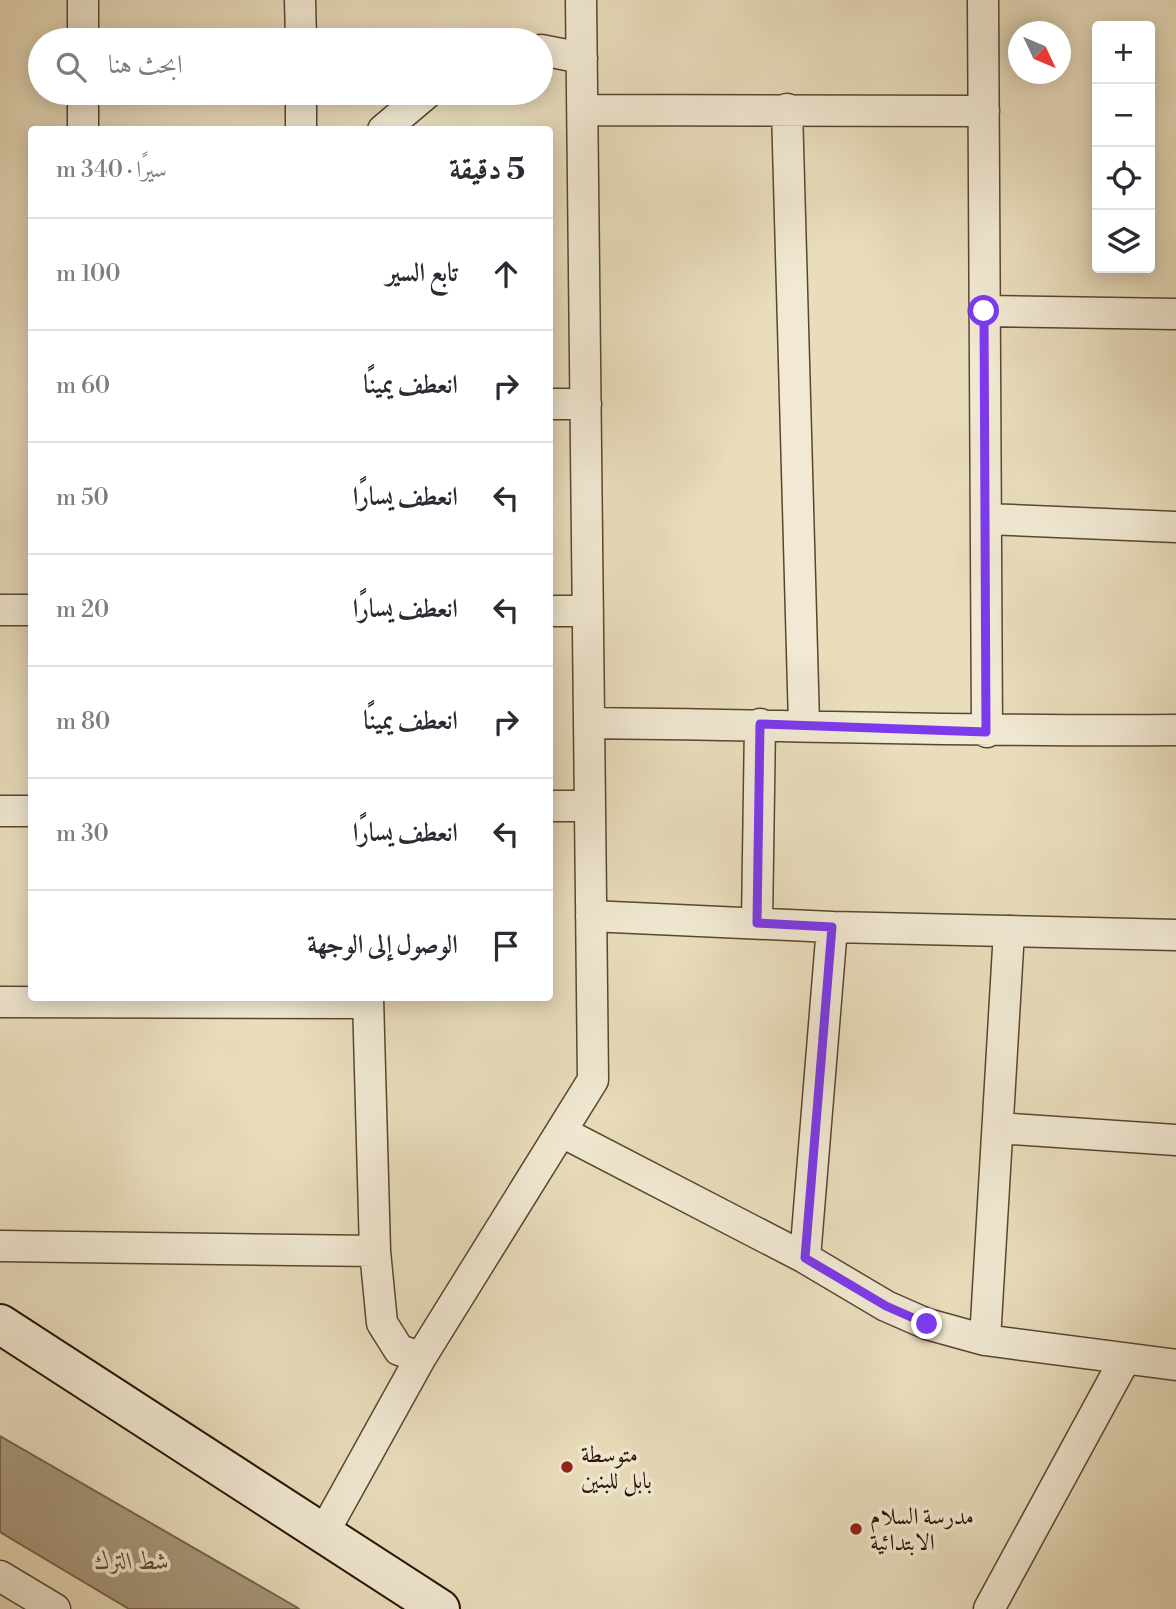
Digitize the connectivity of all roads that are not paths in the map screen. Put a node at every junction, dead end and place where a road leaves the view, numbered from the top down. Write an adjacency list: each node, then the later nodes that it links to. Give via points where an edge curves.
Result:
1 (83, 0): 5 (street)
2 (300, 0): 6 (street)
3 (582, 0): 8 (street)
4 (983, 0): 14 (street)
5 (83, 28)
6 (300, 28)
7 (553, 52): 8 (street)
8 (582, 58): 13 (street)
9 (83, 105): 15 (street)
10 (301, 105): 16 (street)
11 (413, 105): 17 (street)
12 (787, 109): 13 (street); 14 (street); 30 (street)
13 (583, 110): 21 (street)
14 (984, 111): 18 (street)
15 (83, 126)
16 (301, 126)
17 (388, 126)
18 (984, 311): 19 (street); 22 (street)
19 (1176, 314)
20 (553, 404): 21 (street)
21 (586, 404): 27 (street)
22 (986, 519): 23 (street); 32 (street)
23 (1176, 527)
24 (0, 610): 25 (street)
25 (28, 610)
26 (553, 611): 27 (street)
27 (588, 611): 28 (street)
28 (589, 723): 29 (street); 34 (street)
29 (760, 724): 30 (street); 38 (street)
30 (804, 724): 32 (street)
31 (1176, 730): 32 (street)
32 (986, 732)
33 (553, 806): 34 (street)
34 (590, 806): 37 (street)
35 (0, 811): 36 (street)
36 (28, 811)
37 (591, 916): 38 (street); 46 (street, via 593,1080)
38 (757, 923): 39 (street)
39 (832, 927): 40 (street); 50 (street)
40 (1009, 931): 41 (street); 45 (street)
41 (1176, 935)
42 (184, 1001): 44 (street)
43 (368, 1001): 49 (street)
44 (0, 1002)
45 (998, 1128): 47 (street); 52 (street)
46 (562, 1132): 50 (street); 53 (street)
47 (1176, 1140)
48 (0, 1246): 49 (street)
49 (375, 1251): 53 (street, via 382,1323 399,1350)
50 (805, 1258): 52 (street, via 886,1306 927,1324)
51 (0, 1324): 56 (street)
52 (985, 1340): 54 (street)
53 (421, 1357): 56 (street)
54 (1125, 1359): 55 (street); 60 (street)
55 (1176, 1365)
56 (324, 1532): 59 (street)
57 (0, 1576): 58 (street)
58 (55, 1609)
59 (440, 1609)
60 (989, 1609)

